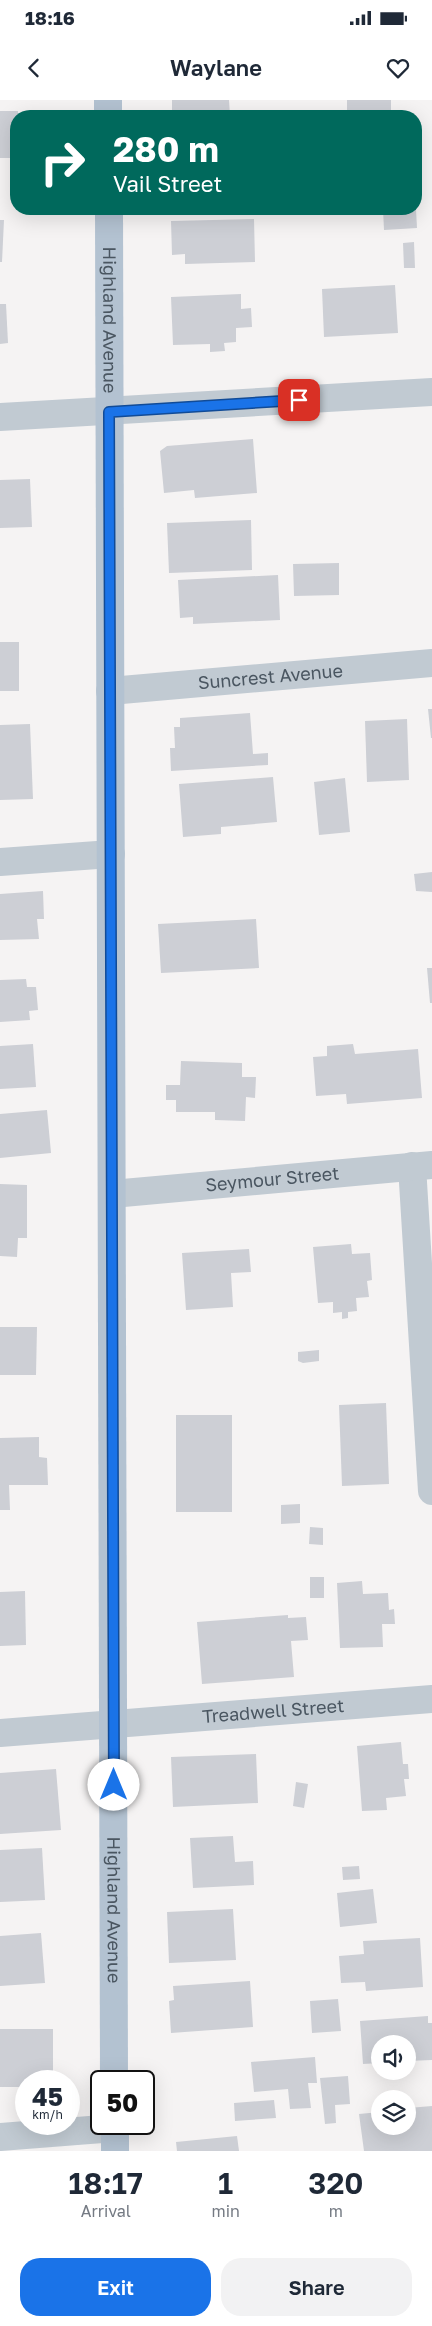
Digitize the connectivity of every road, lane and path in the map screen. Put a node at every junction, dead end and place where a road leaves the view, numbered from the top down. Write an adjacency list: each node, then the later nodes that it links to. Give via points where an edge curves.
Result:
1 (109, 215): 3 (main road, Highland Avenue)
2 (432, 392): 3 (street)
3 (109, 412): 4 (street); 6 (main road, Highland Avenue)
4 (0, 417)
5 (432, 663): 6 (street, Suncrest Avenue)
6 (110, 691): 7 (main road, Highland Avenue)
7 (111, 854): 8 (street); 10 (main road, Highland Avenue)
8 (0, 862)
9 (422, 1166): 10 (street, Seymour Street); 11 (street)
10 (112, 1194): 13 (main road, Highland Avenue)
11 (432, 1491)
12 (432, 1699): 13 (street, Treadwell Street)
13 (114, 1725): 14 (street, Treadwell Street); 15 (main road, Highland Avenue)
14 (0, 1733)
15 (114, 2070)
16 (90, 2135): 17 (street)
17 (0, 2137)

